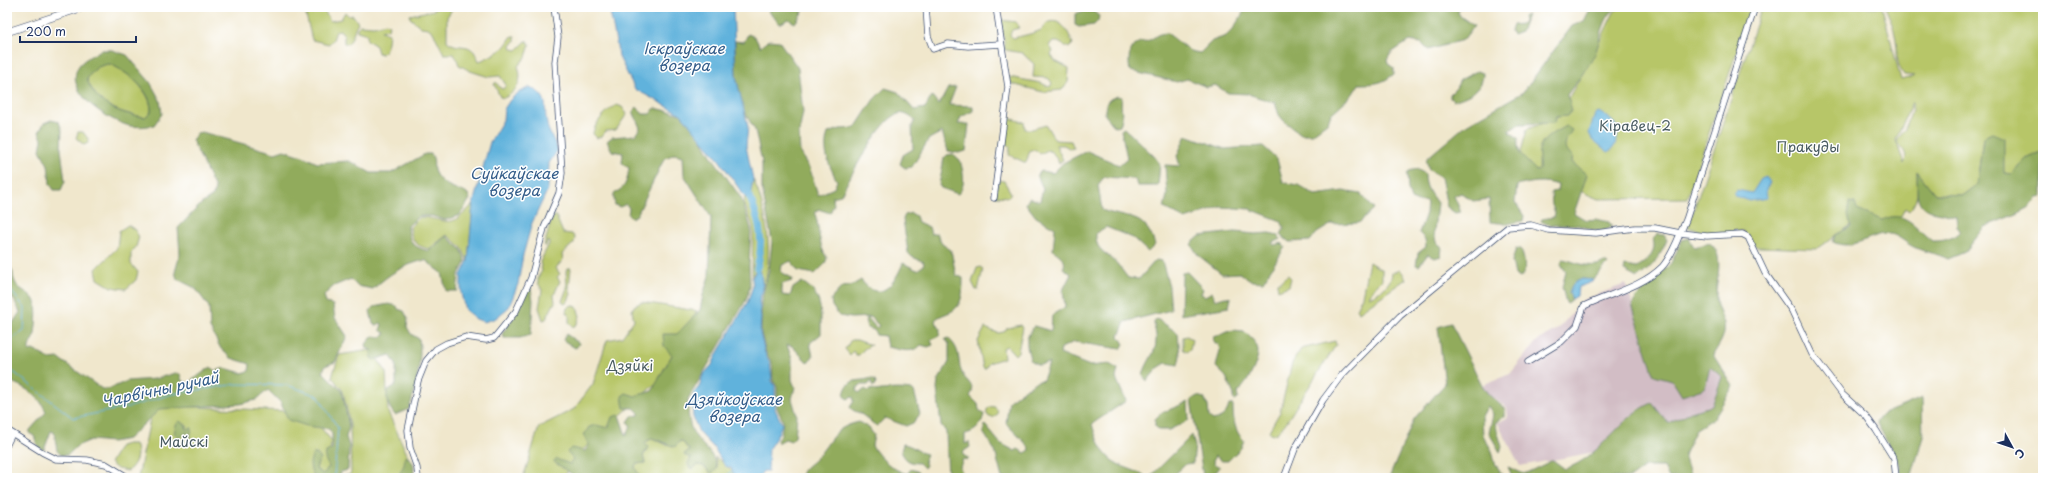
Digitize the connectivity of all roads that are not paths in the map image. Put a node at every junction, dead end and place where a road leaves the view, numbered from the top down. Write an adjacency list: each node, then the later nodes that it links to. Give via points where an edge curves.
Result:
1 (84, 7): 6 (main road)
2 (554, 7): 17 (street, via 558,36 555,62 562,173 559,193 544,228 531,278 516,311 494,338 486,340 466,337 447,343 436,349 426,360 418,381 408,430)
3 (926, 7): 7 (street, via 928,36 933,50 948,44)
4 (996, 7): 7 (street)
5 (1755, 7): 9 (street)
6 (7, 32)
7 (1001, 44): 8 (street, via 1008,87)
8 (994, 198)
9 (1686, 220): 10 (street, via 1689,230); 11 (street)
10 (1694, 233): 11 (street); 19 (street, via 1707,236 1742,234 1748,238 1765,273 1792,311 1812,354 1842,394 1866,416 1894,458)
11 (1680, 234): 12 (street, via 1662,266 1646,280 1584,306 1577,326 1561,342); 18 (street, via 1655,228 1596,233 1548,230 1531,225 1508,227 1400,316 1341,376 1323,400 1295,449)
12 (1528, 362)
13 (7, 430): 14 (street)
14 (12, 434): 15 (street); 16 (street, via 56,459 87,460 106,464)
15 (7, 444)
16 (129, 478)
17 (418, 478)
18 (1284, 478)
19 (1896, 478)

